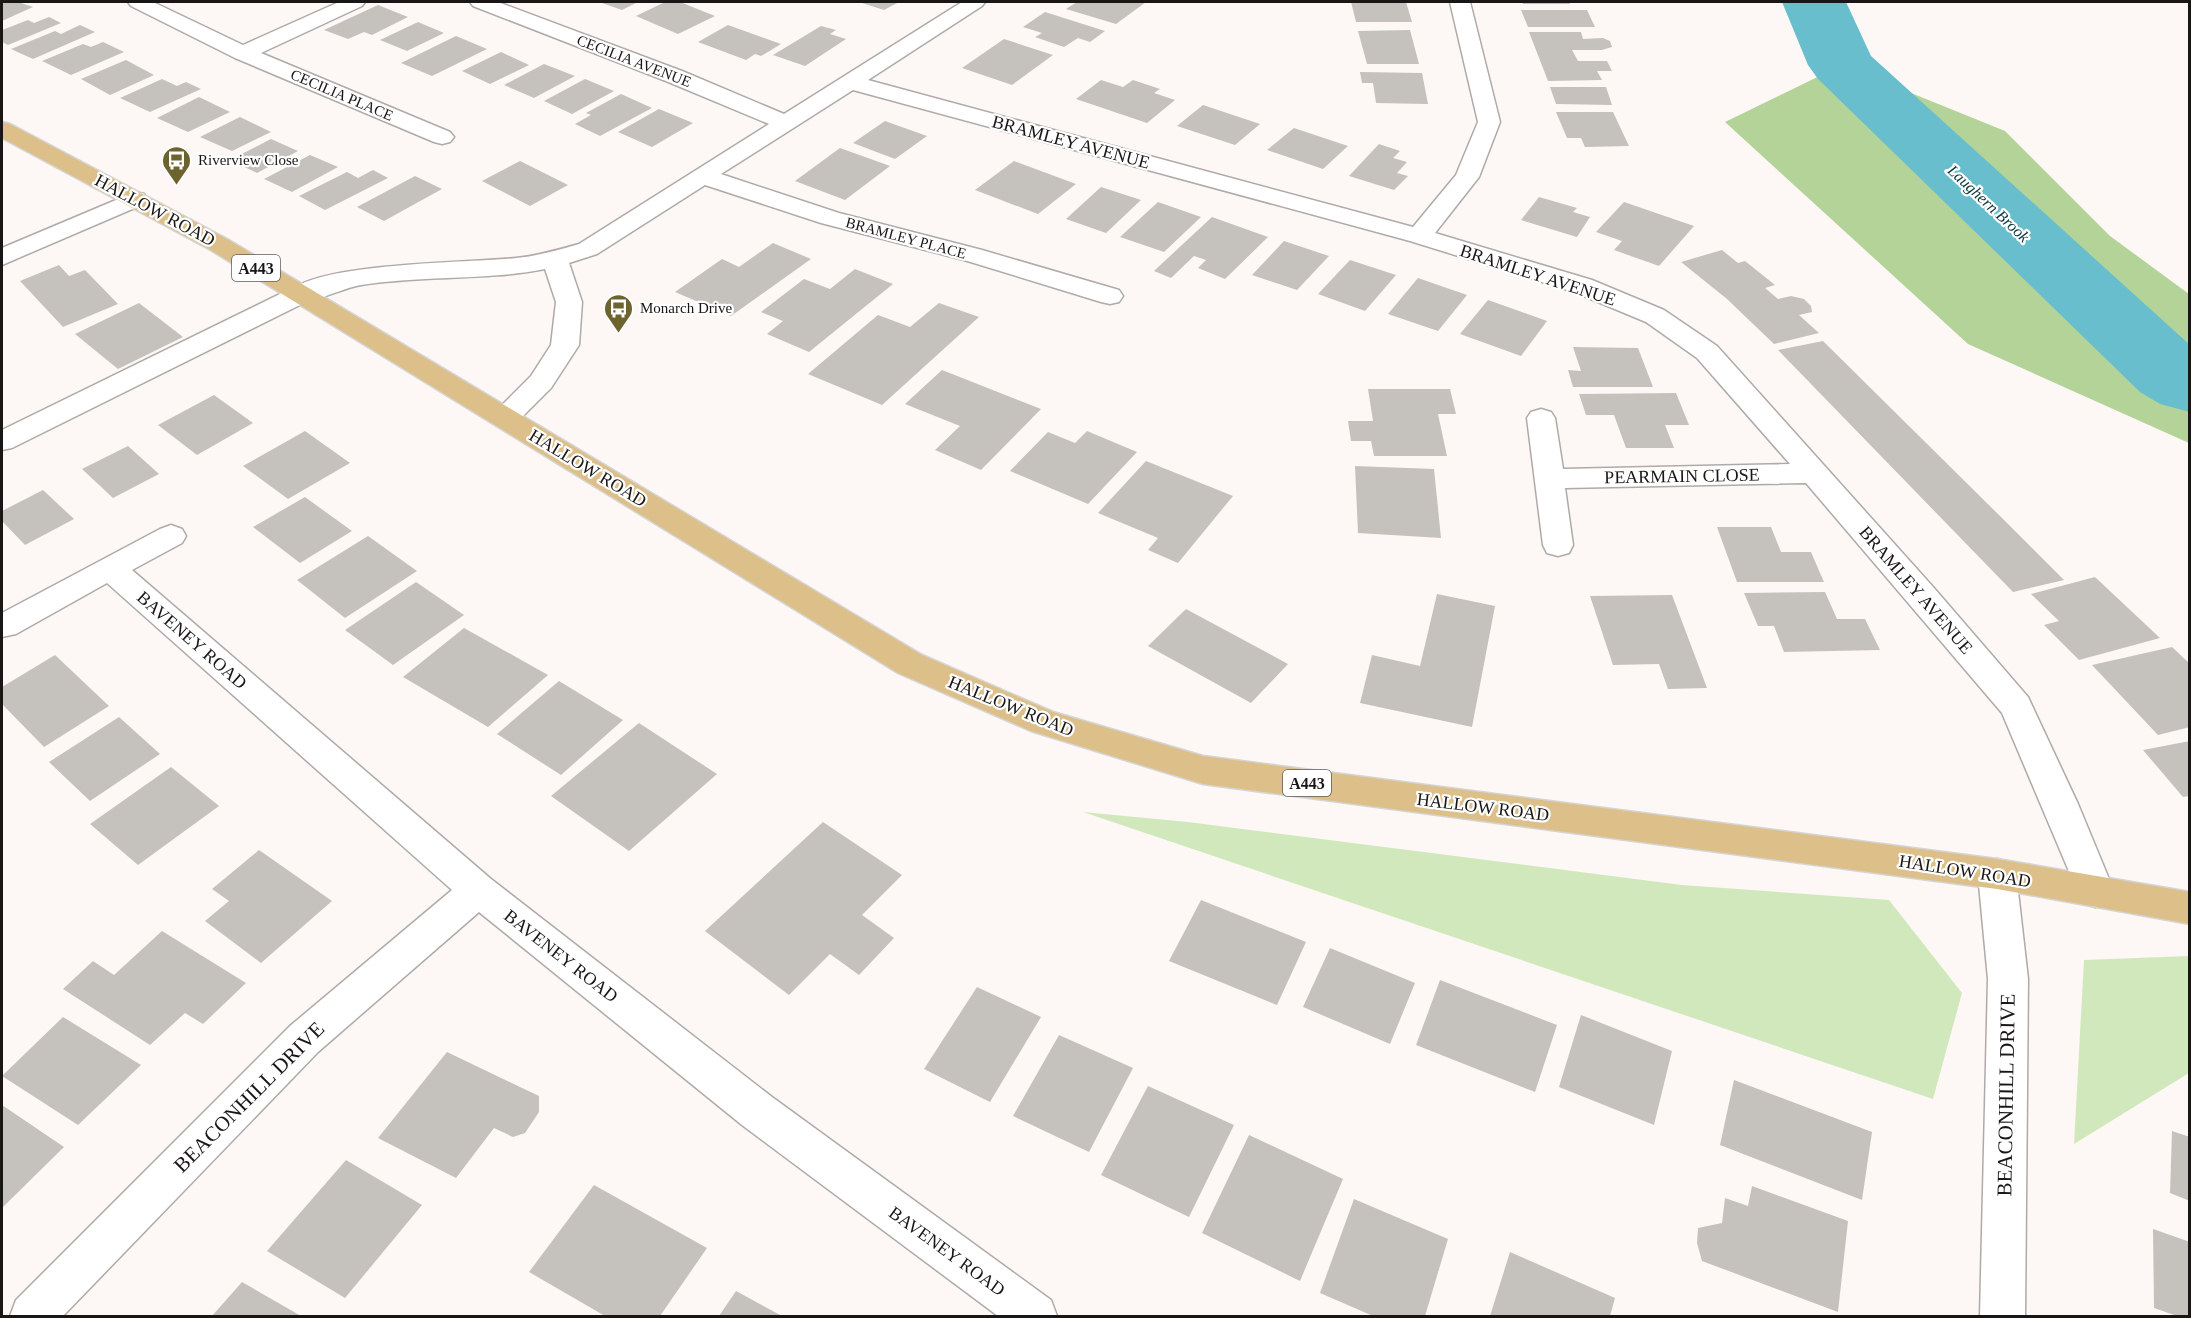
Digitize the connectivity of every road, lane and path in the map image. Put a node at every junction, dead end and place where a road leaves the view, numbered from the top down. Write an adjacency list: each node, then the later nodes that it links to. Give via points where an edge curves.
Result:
1 (138, 2): 6 (street, CECILIA PLACE)
2 (355, 2): 6 (street)
3 (480, 2): 8 (street, CECILIA AVENUE)
4 (975, 2): 7 (street)
5 (1460, 2): 13 (street, via 1489,122 1467,177)
6 (243, 53): 10 (street, CECILIA PLACE)
7 (850, 82): 8 (street); 13 (street, BRAMLEY AVENUE)
8 (788, 123): 11 (street)
9 (2, 129): 12 (main road, HALLOW ROAD / A443)
10 (442, 137)
11 (702, 176): 15 (street, via 588,249); 17 (street, BRAMLEY PLACE, via 830,218)
12 (135, 199): 14 (street); 16 (main road, HALLOW ROAD / A443, via 218,244)
13 (1419, 236): 21 (street, BRAMLEY AVENUE, via 1583,286 1654,316 1707,352)
14 (2, 257)
15 (555, 260): 16 (street, via 349,278); 18 (street, via 569,302 565,345 541,382)
16 (299, 295): 18 (main road, HALLOW ROAD / A443); 20 (street)
17 (1110, 296)
18 (505, 418): 27 (main road, HALLOW ROAD / A443, via 910,664 1043,723 1203,770)
19 (1541, 418): 22 (street)
20 (2, 441)
21 (1815, 473): 22 (street, PEARMAIN CLOSE); 29 (street, BRAMLEY AVENUE, via 2016,706)
22 (1548, 479): 24 (street)
23 (171, 536): 25 (street)
24 (1558, 545)
25 (110, 568): 26 (street); 28 (street, BAVENEY ROAD)
26 (5, 626)
27 (1997, 874): 29 (main road, HALLOW ROAD / A443); 33 (street, BEACONHILL DRIVE, via 2008,978)
28 (478, 890): 31 (street, BEACONHILL DRIVE, via 304,1039); 32 (street, BAVENEY ROAD, via 756,1111)
29 (2095, 891): 30 (main road, HALLOW ROAD / A443)
30 (2190, 908)
31 (32, 1317)
32 (1035, 1317)
33 (2003, 1317)

